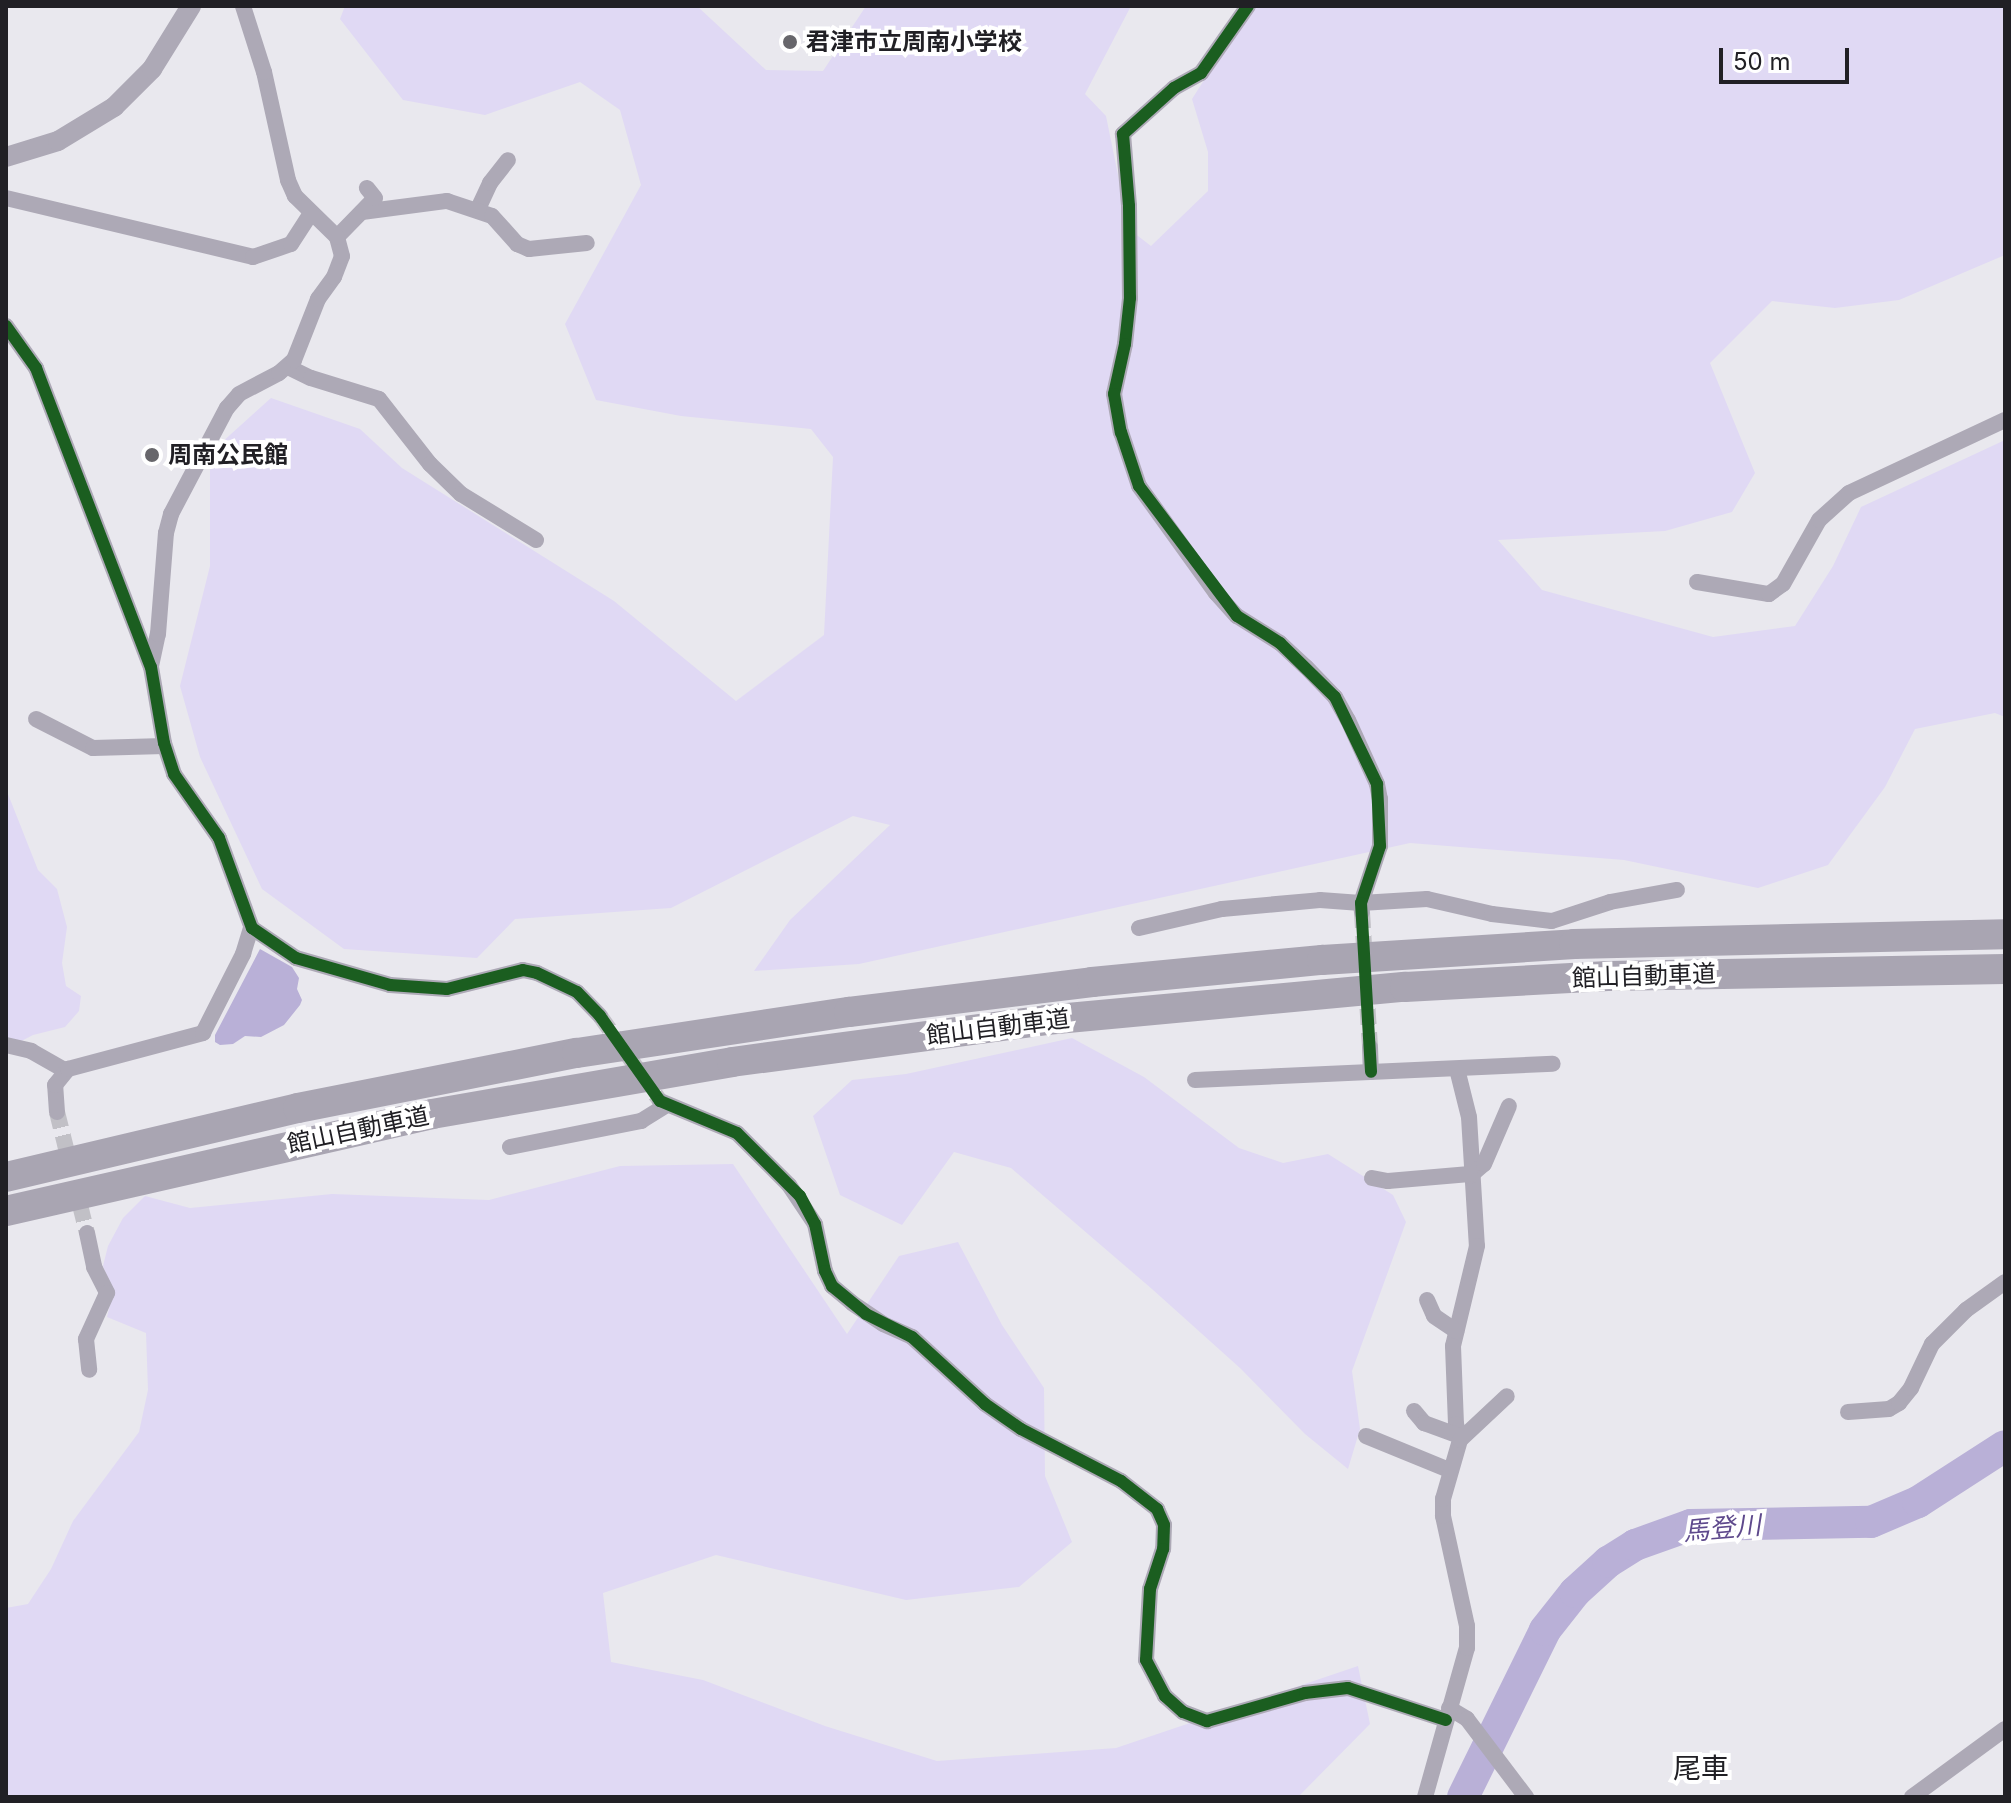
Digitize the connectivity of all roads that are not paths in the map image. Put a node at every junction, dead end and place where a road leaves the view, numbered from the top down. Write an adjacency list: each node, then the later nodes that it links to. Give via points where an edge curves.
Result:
1 (191, 6): 4 (street, via 152,69 114,107 58,141)
2 (243, 6): 10 (street, via 288,180)
3 (1248, 6): 22 (street, via 1201,73 1174,88 1123,134 1130,298 1114,394 1139,486 1173,534 1237,616 1306,667 1335,697 1348,720 1380,799 1380,846)
4 (6, 157)
5 (508, 160): 8 (street)
6 (367, 188): 9 (street, via 375,198)
7 (6, 198): 10 (street, via 253,257 291,244)
8 (478, 209): 9 (street, via 447,201); 12 (street, via 529,249)
9 (362, 212): 11 (street)
10 (311, 213): 11 (street)
11 (337, 237): 14 (street, via 342,245 340,265 321,293)
12 (587, 243)
13 (6, 326): 18 (street, via 36,368)
14 (288, 367): 16 (street, via 379,399 461,494); 18 (street, via 239,394 227,408 171,514)
15 (2005, 420): 17 (street, via 1849,493 1819,520 1783,584 1769,594)
16 (536, 540)
17 (1697, 582)
18 (151, 667): 20 (street)
19 (36, 719): 20 (street, via 93,748)
20 (164, 746): 23 (street, via 182,790 219,838)
21 (1677, 890): 22 (street, via 1610,902 1552,921 1427,899)
22 (1362, 907): 24 (street, via 1320,900 1222,909)
23 (251, 927): 27 (street, via 296,958 390,985 447,989 523,970 537,973 577,992); 32 (street, via 203,1033)
24 (1139, 928)
25 (2005, 934): 39 (highway, 館山自動車道, via 1574,944 1092,982 577,1053 298,1108)
26 (2005, 969): 41 (highway, 館山自動車道, via 1577,978 1046,1020 732,1062 447,1111)
27 (600, 1016)
28 (6, 1045): 32 (street, via 31,1051)
29 (1370, 1047): 33 (street)
30 (1553, 1064): 31 (street)
31 (1457, 1069): 33 (street); 38 (street, via 1469,1117)
32 (66, 1071): 36 (street, via 55,1085)
33 (1371, 1072): 34 (street)
34 (1195, 1080)
35 (1509, 1106): 38 (street, via 1484,1164)
36 (57, 1112)
37 (510, 1147): 53 (street, via 641,1121 663,1104 737,1133 789,1185 815,1224 832,1286 883,1324 912,1337 985,1404 1021,1429 1121,1481 1157,1509 1164,1525 1163,1549 1150,1589 1146,1660 1165,1696 1183,1712 1207,1721 1305,1693 1348,1688)
38 (1470, 1175): 40 (street); 45 (street, via 1477,1255)
39 (6, 1177)
40 (1372, 1178)
41 (6, 1211)
42 (87, 1233): 46 (street, via 94,1267 107,1293 86,1339)
43 (2005, 1282): 49 (street, via 1932,1344 1899,1403 1889,1409)
44 (1427, 1300): 45 (street, via 1434,1316)
45 (1456, 1331): 51 (street)
46 (89, 1370)
47 (1507, 1396): 51 (street)
48 (1414, 1411): 51 (street, via 1424,1423)
49 (1848, 1412)
50 (1366, 1436): 52 (street)
51 (1460, 1438): 52 (street)
52 (1449, 1470): 53 (street, via 1443,1516 1467,1637)
53 (1448, 1714): 55 (street); 56 (street, via 1467,1719)
54 (2005, 1729): 57 (street)
55 (1425, 1797)
56 (1526, 1797)
57 (1912, 1797)

